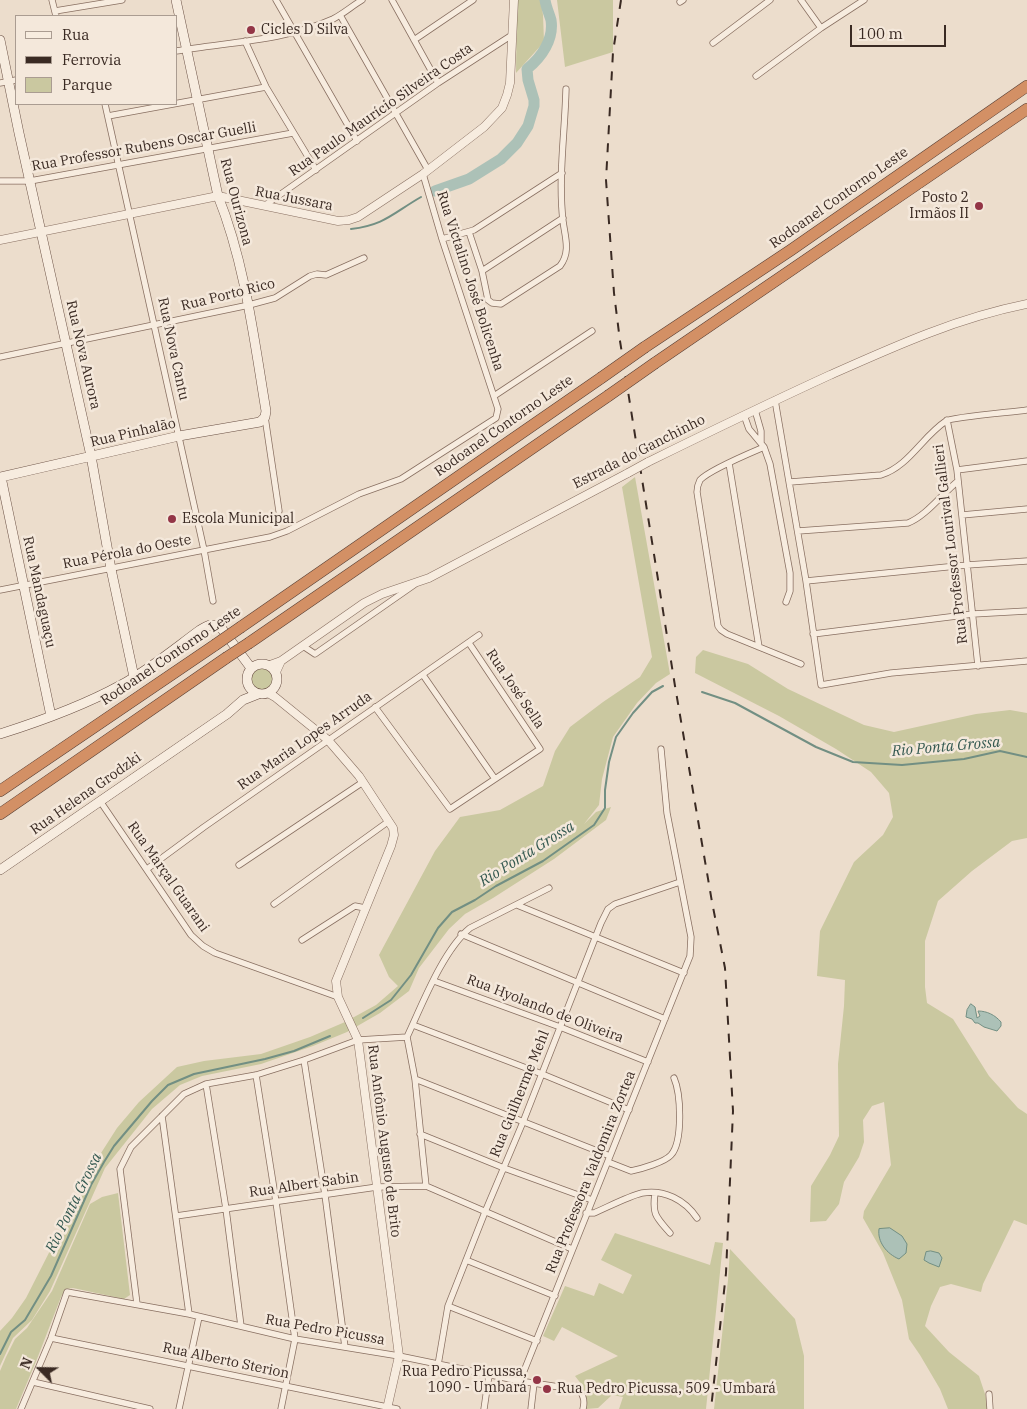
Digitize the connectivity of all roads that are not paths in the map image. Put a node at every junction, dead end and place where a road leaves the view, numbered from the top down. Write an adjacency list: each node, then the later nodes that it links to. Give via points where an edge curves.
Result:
1 (52, 0): 12 (street)
2 (122, 0): 12 (street)
3 (176, 0): 21 (main road, Rua Ourizona)
4 (276, 0): 15 (street)
5 (362, 0): 13 (street)
6 (392, 0): 18 (street)
7 (473, 0): 18 (street)
8 (514, 0): 16 (street, Rua Jussara)
9 (770, 0): 20 (street)
10 (801, 0): 14 (street)
11 (864, 0): 14 (street)
12 (55, 14)
13 (340, 15): 15 (street); 34 (street, Rua Victalino José Bolicenha)
14 (821, 28): 23 (street)
15 (294, 32): 19 (street); 37 (street)
16 (512, 34): 25 (street, Rua Paulo Maurício Silveira Costa); 41 (street, Rua Jussara, via 510,83 502,108 484,127)
17 (0, 40): 24 (main road, Rua Nova Aurora)
18 (414, 40): 25 (street)
19 (245, 41): 21 (street); 27 (street)
20 (713, 44)
21 (187, 50): 22 (street); 29 (main road, Rua Ourizona)
22 (178, 51)
23 (756, 76)
24 (9, 81): 44 (main road, Rua Nova Aurora)
25 (438, 83): 34 (street, Rua Paulo Maurício Silveira Costa)
26 (1027, 86): 121 (highway, Rodoanel Contorno Leste, bridge)
27 (266, 87): 29 (street); 36 (street)
28 (566, 88): 42 (street)
29 (197, 100): 30 (street); 38 (main road, Rua Ourizona)
30 (178, 103)
31 (105, 105): 35 (street, Rua Nova Cantu)
32 (169, 105): 35 (street)
33 (1027, 109): 123 (highway, bridge)
34 (397, 113): 37 (street, Rua Paulo Maurício Silveira Costa); 41 (street, Rua Victalino José Bolicenha)
35 (108, 116): 39 (street, Rua Nova Cantu)
36 (292, 133): 38 (street, Rua Professor Rubens Oscar Guelli); 40 (street)
37 (357, 141): 40 (street, Rua Paulo Maurício Silveira Costa)
38 (208, 149): 39 (street, Rua Professor Rubens Oscar Guelli); 45 (main road, Rua Ourizona)
39 (119, 166): 44 (street, Rua Professor Rubens Oscar Guelli); 47 (street, Rua Nova Cantu)
40 (316, 170): 46 (street, Rua Paulo Maurício Silveira Costa)
41 (425, 172): 46 (street, Rua Jussara, via 349,220 338,221); 51 (street, Rua Victalino José Bolicenha)
42 (562, 173): 48 (street); 50 (street)
43 (0, 181): 44 (street, Rua Professor Rubens Oscar Guelli)
44 (30, 181): 49 (main road, Rua Nova Aurora)
45 (218, 196): 46 (street, Rua Jussara); 47 (street, Rua Jussara); 56 (main road, Rua Ourizona)
46 (264, 206)
47 (130, 214): 49 (street, Rua Jussara); 57 (street, Rua Nova Cantu)
48 (563, 218): 54 (street); 54 (street, via 566,259 501,304 488,300)
49 (41, 231): 52 (street, Rua Jussara); 59 (main road, Rua Nova Aurora)
50 (469, 232): 51 (street); 54 (street)
51 (442, 239): 61 (street, Rua Victalino José Bolicenha)
52 (0, 240)
53 (364, 258): 56 (street, Rua Porto Rico, via 326,275 310,276 275,298)
54 (482, 270)
55 (1027, 304): 62 (street, Estrada do Ganchinho, via 932,331)
56 (248, 305): 57 (street, Rua Porto Rico); 65 (main road, Rua Ourizona)
57 (154, 325): 59 (street, Rua Porto Rico); 70 (street, Rua Nova Cantu)
58 (592, 331): 61 (street)
59 (66, 343): 60 (street, Rua Porto Rico); 72 (main road, Rua Nova Aurora)
60 (0, 357)
61 (494, 396): 82 (street, Rua Victalino José Bolicenha, via 498,409 496,418 401,478 359,494)
62 (775, 400): 63 (street, Estrada do Ganchinho); 78 (street)
63 (755, 410): 66 (street, Estrada do Ganchinho); 68 (street)
64 (1027, 410): 67 (street)
65 (266, 414): 70 (main road, Rua Pinhalão, via 260,422); 80 (street)
66 (744, 415): 69 (street); 89 (street, Estrada do Ganchinho, bridge)
67 (947, 420): 75 (street, Rua Professor Lourival Gallieri); 78 (street, via 892,471 880,475)
68 (761, 431): 69 (street); 71 (street)
69 (753, 434): 71 (street)
70 (179, 436): 72 (main road, Rua Pinhalão); 84 (street, Rua Nova Cantu)
71 (763, 444): 74 (street); 93 (street, via 770,464 790,573)
72 (91, 456): 76 (main road, Rua Pinhalão); 87 (main road, Rua Nova Aurora)
73 (1027, 461): 75 (street)
74 (729, 463): 100 (street); 100 (street, via 701,479 697,492 716,616 720,630)
75 (957, 470): 77 (street, Rua Professor Lourival Gallieri)
76 (0, 476): 90 (main road, Rua Mandaguaçu)
77 (958, 481): 81 (street, Rua Professor Lourival Gallieri); 83 (street, via 923,515 908,523)
78 (790, 482): 83 (street)
79 (1027, 509): 81 (street)
80 (280, 511)
81 (962, 515): 86 (street, Rua Professor Lourival Gallieri)
82 (314, 518): 84 (street, Rua Pérola do Oeste, via 270,537)
83 (798, 531): 88 (street)
84 (204, 550): 87 (street, Rua Pérola do Oeste); 92 (street, Rua Nova Cantu)
85 (1027, 561): 86 (street)
86 (968, 565): 88 (street); 95 (street, Rua Professor Lourival Gallieri)
87 (111, 569): 90 (street, Rua Pérola do Oeste); 109 (main road, Rua Nova Aurora)
88 (806, 581): 96 (street)
89 (417, 583): 99 (street, Estrada do Ganchinho, via 364,603); 99 (street, via 315,654)
90 (24, 585): 91 (street, Rua Pérola do Oeste); 114 (main road, Rua Mandaguaçu)
91 (0, 590)
92 (212, 601)
93 (786, 602)
94 (1027, 611): 95 (street)
95 (973, 614): 96 (street); 105 (street, Rua Professor Lourival Gallieri)
96 (813, 634): 105 (street, via 821,685 892,673)
97 (479, 635): 98 (street, Rua Maria Lopes Arruda)
98 (469, 642): 108 (street, Rua Maria Lopes Arruda); 119 (street, Rua José Sella, via 540,749)
99 (303, 646): 102 (street, Estrada do Ganchinho)
100 (760, 647): 103 (street)
101 (1027, 661): 105 (street)
102 (281, 662): 104 (street, Estrada do Ganchinho); 107 (street, Estrada do Ganchinho)
103 (801, 664)
104 (270, 665): 106 (main road, via 261,663); 107 (main road)
105 (978, 666)
106 (251, 668): 109 (main road, via 222,629 210,624); 110 (main road, via 247,675)
107 (276, 672): 111 (main road, via 278,682)
108 (422, 675): 113 (street, Rua Maria Lopes Arruda); 119 (street)
109 (134, 677): 114 (main road, via 108,692)
110 (248, 684): 112 (main road); 116 (main road, Rua Helena Grodzki, via 239,696)
111 (272, 693): 112 (main road); 117 (street, Rua Antônio Augusto de Brito)
112 (258, 694): 116 (main road, Rua Helena Grodzki, via 243,700)
113 (375, 707): 117 (street, Rua Maria Lopes Arruda); 119 (street, via 450,809)
114 (50, 716): 115 (main road)
115 (0, 734)
116 (188, 740): 122 (main road, Rua Helena Grodzki)
117 (328, 740): 120 (street, Rua Antônio Augusto de Brito); 127 (street, Rua Maria Lopes Arruda)
118 (661, 749): 128 (street, Rua Professora Valdomira Zortea, via 667,813)
119 (495, 779)
120 (363, 782): 124 (street, Rua Antônio Augusto de Brito); 125 (street)
121 (0, 792)
122 (100, 801): 126 (main road, Rua Helena Grodzki); 127 (street, Rua Marçal Guarani)
123 (0, 814)
124 (389, 821): 130 (street); 132 (street, Rua Antônio Augusto de Brito, via 394,835 391,846)
125 (239, 865)
126 (0, 870)
127 (147, 870): 139 (street, Rua Marçal Guarani, via 191,935 204,946 215,953)
128 (680, 882): 134 (street, Rua Guilherme Mehl, via 611,906); 136 (street, Rua Professora Valdomira Zortea, via 691,937 690,956)
129 (549, 888): 131 (street)
130 (274, 904)
131 (517, 905): 133 (street); 134 (street)
132 (365, 908): 135 (street, via 355,906); 139 (street, Rua Antônio Augusto de Brito, via 336,981)
133 (462, 934): 137 (street); 138 (street)
134 (596, 936): 136 (street); 138 (street, Rua Guilherme Mehl)
135 (302, 940)
136 (684, 973): 140 (street, Rua Professora Valdomira Zortea)
137 (434, 981): 141 (street); 142 (street, Rua Hyolando de Oliveira)
138 (577, 983): 140 (street); 142 (street, Rua Guilherme Mehl)
139 (338, 997): 144 (street, Rua Antônio Augusto de Brito)
140 (665, 1019): 146 (street, Rua Professora Valdomira Zortea)
141 (412, 1025): 143 (street); 147 (street)
142 (560, 1027): 146 (street, Rua Hyolando de Oliveira); 147 (street, Rua Guilherme Mehl)
143 (407, 1037): 144 (street); 150 (street)
144 (358, 1040): 145 (street); 159 (street, Rua Antônio Augusto de Brito)
145 (304, 1060): 148 (street); 161 (street)
146 (648, 1062): 152 (street, Rua Professora Valdomira Zortea)
147 (542, 1074): 152 (street); 154 (street, Rua Guilherme Mehl)
148 (256, 1075): 151 (street); 163 (street)
149 (674, 1078): 156 (street, via 678,1086 680,1114 672,1154 631,1171)
150 (415, 1079): 154 (street); 155 (street)
151 (206, 1084): 153 (street, via 184,1094); 164 (street)
152 (629, 1110): 156 (street, Rua Professora Valdomira Zortea)
153 (162, 1116): 167 (street); 173 (street, via 132,1147 120,1169)
154 (523, 1122): 156 (street); 157 (street, Rua Guilherme Mehl)
155 (420, 1134): 157 (street); 158 (street)
156 (609, 1159): 162 (street, Rua Professora Valdomira Zortea)
157 (504, 1168): 162 (street); 165 (street, Rua Guilherme Mehl)
158 (426, 1186): 159 (street, Rua Albert Sabin); 165 (street, Rua Albert Sabin)
159 (377, 1187): 161 (street, Rua Albert Sabin); 182 (street, Rua Antônio Augusto de Brito)
160 (655, 1193): 166 (street, via 641,1193 594,1213); 168 (street, via 669,1195 682,1202); 169 (street, via 653,1208 656,1217)
161 (325, 1195): 163 (street, Rua Albert Sabin); 181 (street)
162 (592, 1200): 166 (street, Rua Professora Valdomira Zortea)
163 (276, 1202): 164 (street, Rua Albert Sabin); 179 (street)
164 (226, 1209): 167 (street, Rua Albert Sabin); 177 (street)
165 (485, 1212): 170 (street, Rua Albert Sabin); 171 (street, Rua Guilherme Mehl)
166 (586, 1213): 170 (street, Rua Professora Valdomira Zortea)
167 (176, 1216): 175 (street)
168 (697, 1218)
169 (670, 1233)
170 (572, 1249): 172 (street, Rua Professora Valdomira Zortea)
171 (466, 1260): 172 (street); 174 (street, Rua Guilherme Mehl)
172 (556, 1296): 180 (street, Rua Professora Valdomira Zortea)
173 (137, 1304): 175 (street, Rua Pedro Picussa); 178 (street, Rua Pedro Picussa, via 67,1292)
174 (448, 1306): 180 (street); 183 (street, Rua Guilherme Mehl)
175 (189, 1314): 176 (street, Rua Pedro Picussa)
176 (199, 1317): 177 (street, Rua Pedro Picussa); 184 (street)
177 (241, 1326): 179 (street, Rua Pedro Picussa)
178 (51, 1338): 184 (street, Rua Alberto Sterion); 187 (street)
179 (295, 1339): 181 (street, Rua Pedro Picussa); 189 (street)
180 (537, 1341): 186 (street, Rua Professora Valdomira Zortea)
181 (346, 1347): 182 (street, Rua Pedro Picussa)
182 (399, 1356): 183 (street, Rua Pedro Picussa); 192 (street, Rua Antônio Augusto de Brito)
183 (438, 1365): 185 (street, Rua Pedro Picussa)
184 (188, 1366): 189 (street, Rua Alberto Sterion); 195 (street)
185 (489, 1375): 186 (street, Rua Pedro Picussa); 198 (street)
186 (520, 1381): 188 (street, Rua Pedro Picussa)
187 (32, 1382): 191 (street); 193 (street)
188 (534, 1384): 199 (street); 200 (street, Rua Pedro Picussa, via 578,1390 583,1395)
189 (285, 1386): 192 (street, Rua Alberto Sterion); 196 (street)
190 (989, 1394): 201 (street)
191 (129, 1407): 194 (street)
192 (387, 1408): 197 (street, Rua Alberto Sterion)
193 (21, 1409)
194 (150, 1409)
195 (179, 1409)
196 (281, 1409)
197 (396, 1409)
198 (484, 1409)
199 (531, 1409)
200 (584, 1409)
201 (990, 1409)

